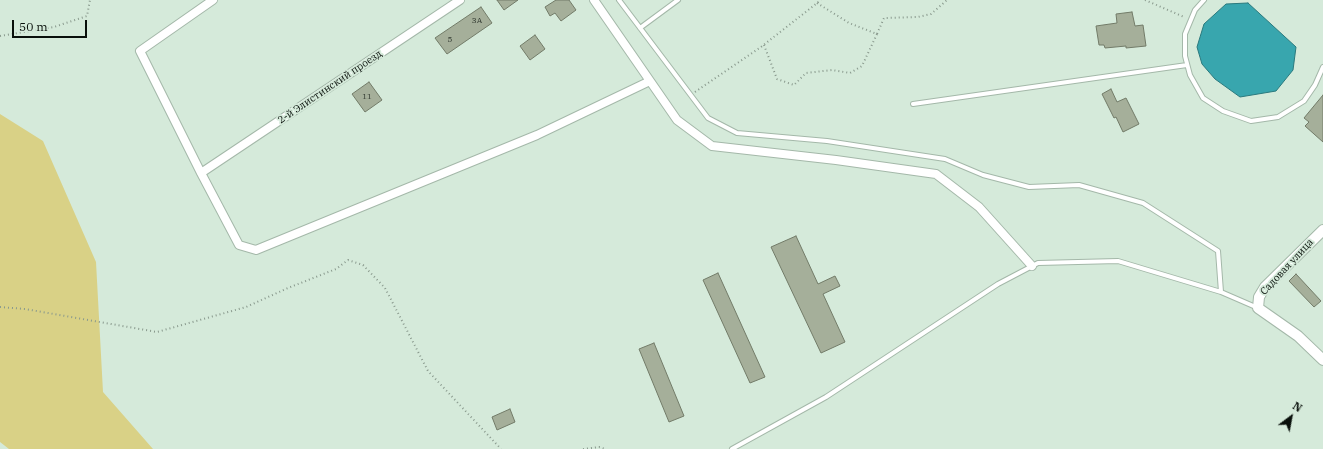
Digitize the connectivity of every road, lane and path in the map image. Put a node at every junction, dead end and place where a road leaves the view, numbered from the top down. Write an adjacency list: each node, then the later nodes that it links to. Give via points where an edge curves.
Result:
1 (90, 0): 15 (path, via 87,16 54,27)
2 (213, 0): 22 (street, via 140,51)
3 (460, 0): 22 (street, 2-й Элистинский проезд)
4 (594, 0): 19 (street)
5 (619, 0): 13 (lane)
6 (678, 0): 13 (lane)
7 (821, 0): 11 (path)
8 (947, 0): 14 (path, via 931,14 884,18)
9 (1145, 0): 12 (path)
10 (1204, 0): 12 (lane, via 1195,10)
11 (817, 3): 14 (path, via 849,23); 16 (path)
12 (1191, 20): 17 (lane, via 1185,34)
13 (640, 28): 20 (lane)
14 (877, 34): 16 (path, via 862,66 850,73 832,70 806,73 794,85 777,79)
15 (0, 36)
16 (764, 45): 20 (path)
17 (1187, 64): 18 (lane, via 1203,98 1223,111 1251,121 1278,117 1304,101); 21 (lane)
18 (1323, 67)
19 (650, 81): 22 (street, via 537,135 256,250 239,245); 24 (street, via 677,120 712,146 936,174 979,207)
20 (691, 95): 25 (lane, via 708,118 737,133 827,141 945,159 983,175 1029,187 1079,185 1143,203 1218,251)
21 (913, 104)
22 (201, 173)
23 (1323, 230): 27 (street, Садовая улица, via 1265,287 1259,297)
24 (1032, 266): 25 (lane, via 1038,263 1118,261); 32 (lane, via 998,284 826,398)
25 (1221, 292): 27 (lane)
26 (0, 307): 29 (path, via 157,332 246,307 336,269 348,260 363,265 386,288 428,371)
27 (1258, 308): 28 (street, via 1298,336)
28 (1323, 360)
29 (501, 449)
30 (583, 449): 31 (path)
31 (605, 449)
32 (732, 449)

